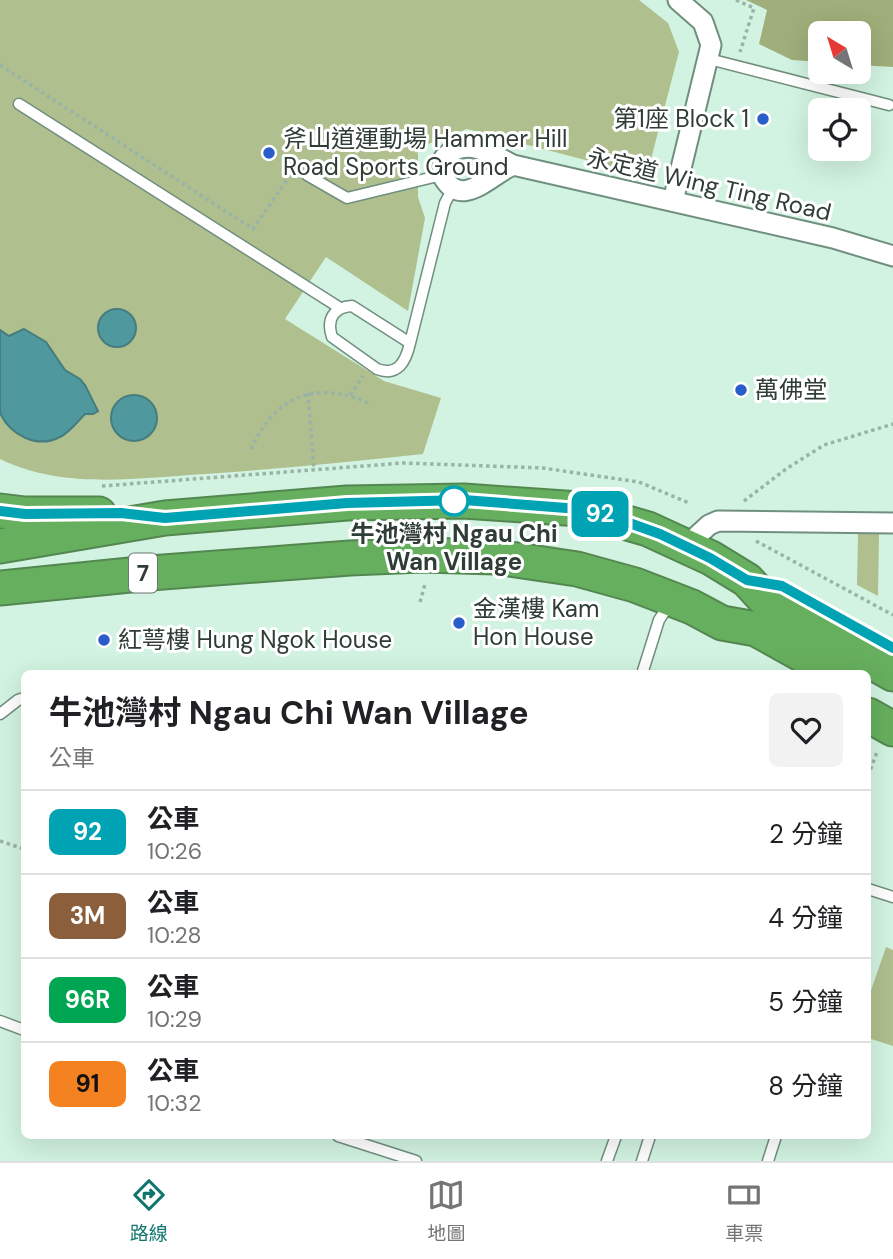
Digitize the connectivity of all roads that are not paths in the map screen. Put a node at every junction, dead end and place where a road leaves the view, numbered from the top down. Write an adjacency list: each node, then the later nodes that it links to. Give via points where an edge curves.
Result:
1 (678, 0): 2 (street, via 707,29)
2 (709, 59): 4 (lane); 8 (street)
3 (19, 104): 10 (lane)
4 (889, 105)
5 (513, 165): 7 (street, via 470,190 461,192); 7 (street, 永定道 Wing Ting Road, via 480,149 460,146 444,158); 8 (street, 永定道 Wing Ting Road)
6 (307, 175): 7 (lane, via 346,198)
7 (448, 182): 11 (lane)
8 (674, 201): 9 (street, 永定道 Wing Ting Road)
9 (893, 256)
10 (340, 308): 11 (lane, via 360,309); 11 (lane, via 330,319 331,337 384,372 401,366)
11 (410, 343)
12 (0, 511): 13 (highway)
13 (165, 518): 15 (highway, 7); 16 (highway, 7, via 347,503 464,500 579,509)
14 (893, 523): 16 (street, via 718,521)
15 (0, 546)
16 (686, 546): 17 (highway, 7)
17 (747, 580): 20 (highway, 7); 22 (highway, via 782,586)
18 (0, 588): 19 (highway, 7, via 224,566 466,555 594,573)
19 (673, 599): 21 (highway, 7); 23 (lane, via 659,620)
20 (763, 617): 21 (highway, 7); 25 (highway, 7); 26 (highway, 7)
21 (722, 623): 24 (highway, via 744,647)
22 (893, 648)
23 (643, 670)
24 (786, 670)
25 (832, 670)
26 (893, 674)
27 (871, 693): 29 (highway)
28 (21, 699): 30 (lane)
29 (893, 704)
30 (0, 714)
31 (871, 719): 32 (highway)
32 (886, 739)
33 (871, 890): 34 (lane)
34 (893, 897)
35 (0, 1021): 36 (lane)
36 (21, 1029)
37 (347, 1139): 41 (lane)
38 (615, 1139): 42 (lane)
39 (649, 1139): 43 (lane)
40 (775, 1139): 44 (lane)
41 (416, 1161)
42 (607, 1161)
43 (642, 1161)
44 (768, 1161)

